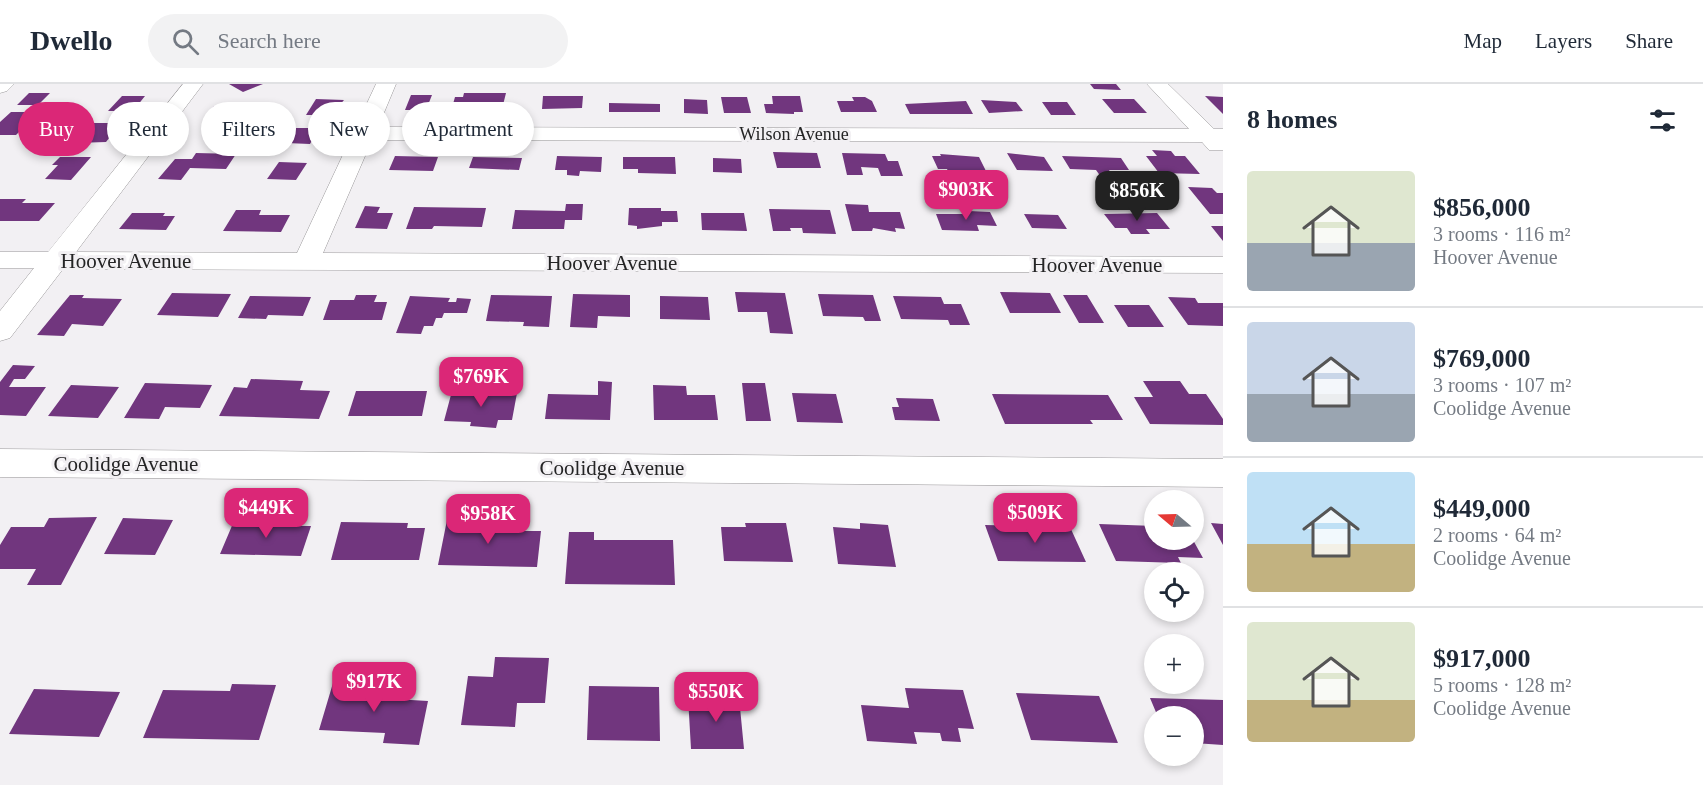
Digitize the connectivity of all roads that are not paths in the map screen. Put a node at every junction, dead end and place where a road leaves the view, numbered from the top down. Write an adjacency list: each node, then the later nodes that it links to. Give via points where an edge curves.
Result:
1 (4, 84): 5 (street)
2 (193, 84): 11 (street)
3 (386, 84): 6 (street)
4 (1157, 84): 8 (street)
5 (0, 87)
6 (378, 102)
7 (390, 133): 8 (street, Wilson Avenue)
8 (1218, 141)
9 (354, 156): 12 (street)
10 (0, 260): 11 (street, Hoover Avenue)
11 (55, 261): 12 (street, Hoover Avenue); 14 (street)
12 (306, 262): 13 (street, Hoover Avenue)
13 (1223, 265)
14 (0, 331)
15 (0, 463): 16 (street, Coolidge Avenue)
16 (1223, 473)

